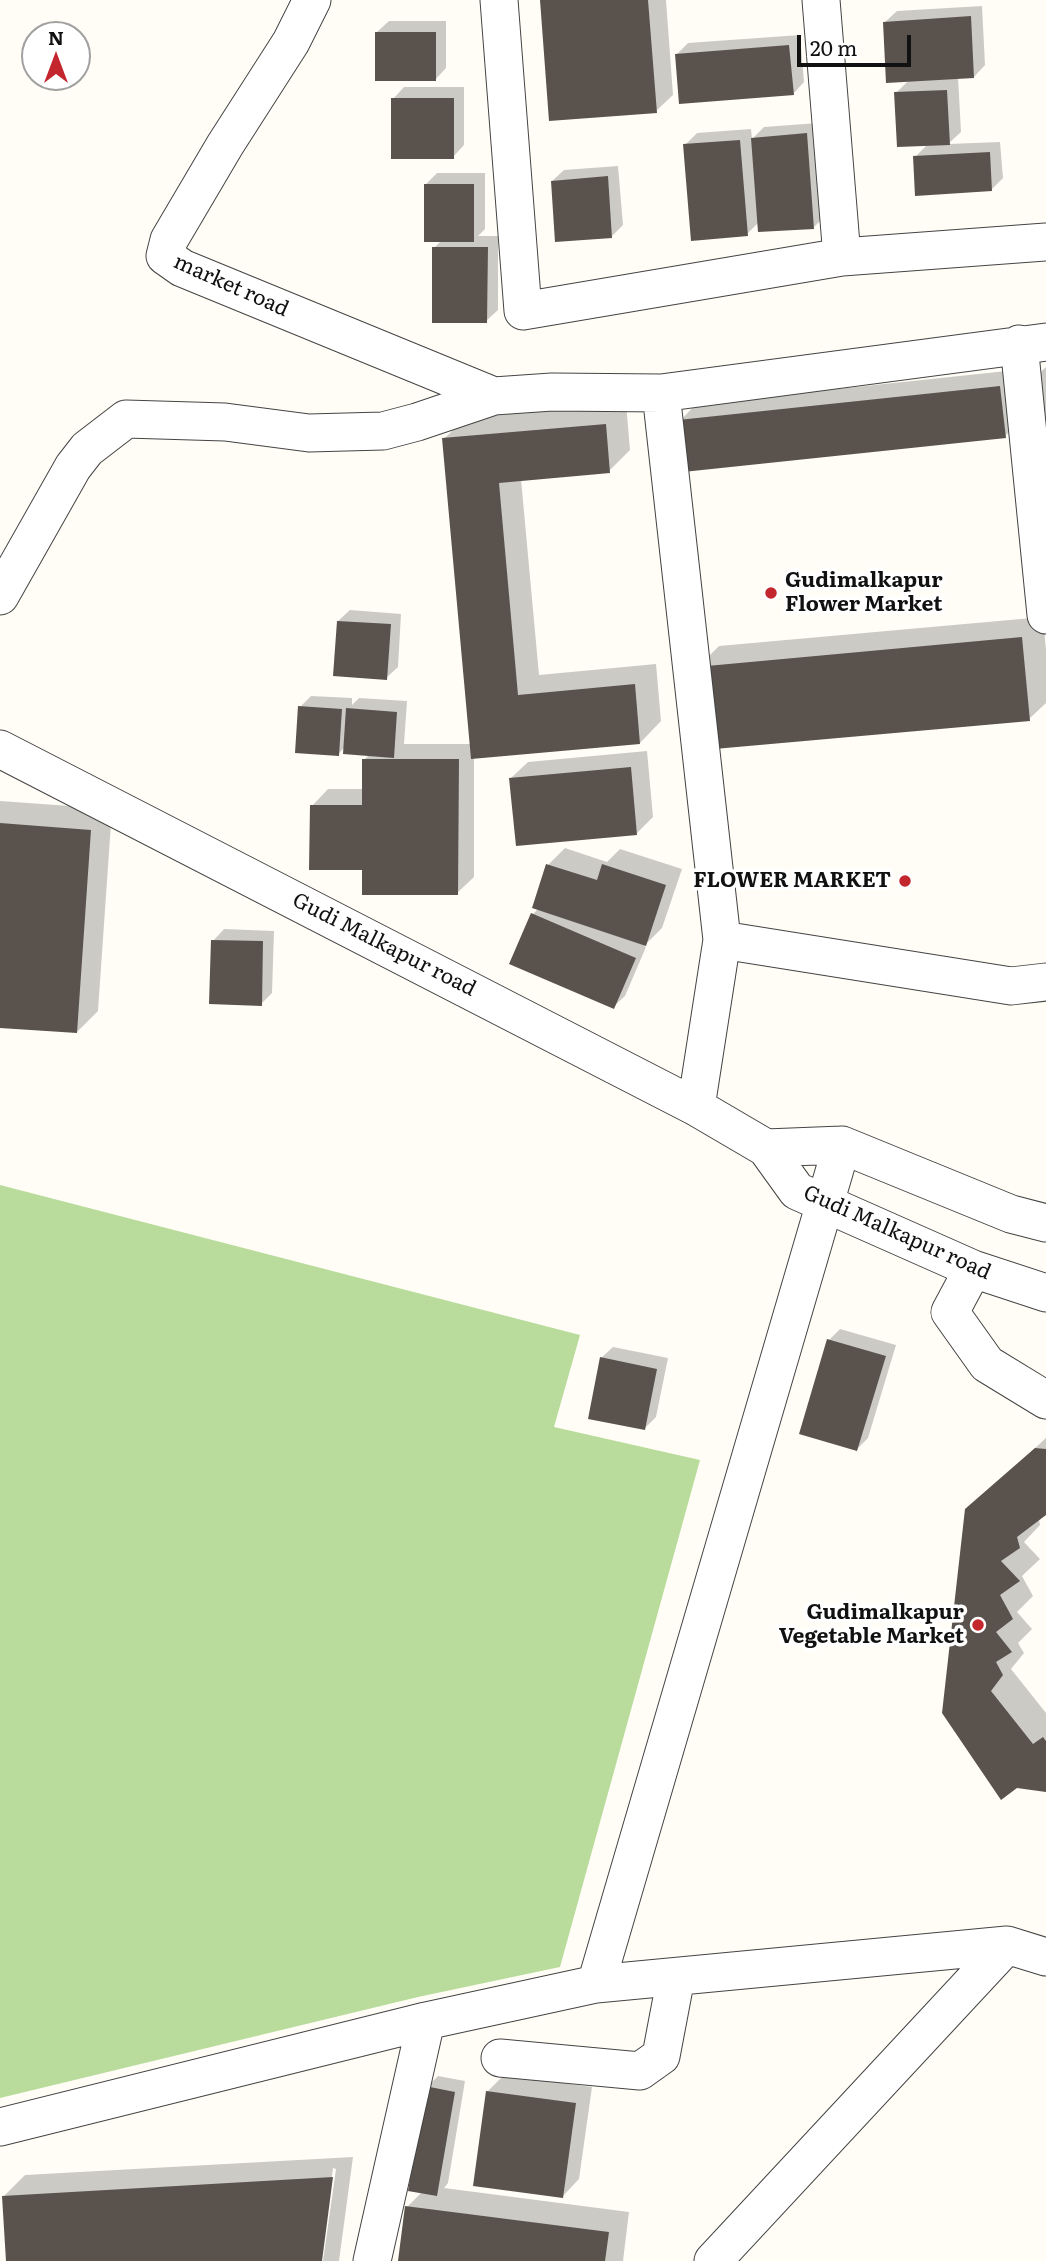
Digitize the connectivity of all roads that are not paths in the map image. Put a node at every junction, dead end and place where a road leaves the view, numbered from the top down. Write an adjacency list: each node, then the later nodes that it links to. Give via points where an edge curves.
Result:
1 (312, 0): 8 (street, market road, via 169,240 164,256 182,268)
2 (499, 0): 5 (street, via 523,311)
3 (821, 0): 5 (street)
4 (1046, 242): 5 (street)
5 (842, 257)
6 (1032, 343): 7 (street); 10 (street)
7 (661, 393): 8 (street); 12 (street)
8 (494, 396): 9 (street, via 383,431 309,433 225,422 126,419 87,449 73,467)
9 (0, 596)
10 (1046, 615)
11 (0, 749): 14 (street, Gudi Malkapur road)
12 (722, 940): 13 (street, via 1011,985); 14 (street)
13 (1046, 982)
14 (696, 1107): 16 (street, Gudi Malkapur road)
15 (842, 1145): 16 (street); 17 (street); 18 (street, via 1011,1214)
16 (766, 1148): 17 (street, Gudi Malkapur road, via 797,1191)
17 (825, 1205): 19 (street, Gudi Malkapur road); 25 (street)
18 (1046, 1223)
19 (972, 1269): 20 (street, Gudi Malkapur road); 21 (street, via 950,1312 987,1364)
20 (1046, 1293)
21 (1046, 1400)
22 (1006, 1945): 23 (street); 24 (street); 30 (street)
23 (1046, 1957)
24 (676, 1977): 25 (street); 27 (street, via 661,2056 640,2071)
25 (596, 1984): 26 (street)
26 (426, 2021): 28 (street); 29 (street)
27 (500, 2058)
28 (0, 2127)
29 (372, 2261)
30 (713, 2261)

